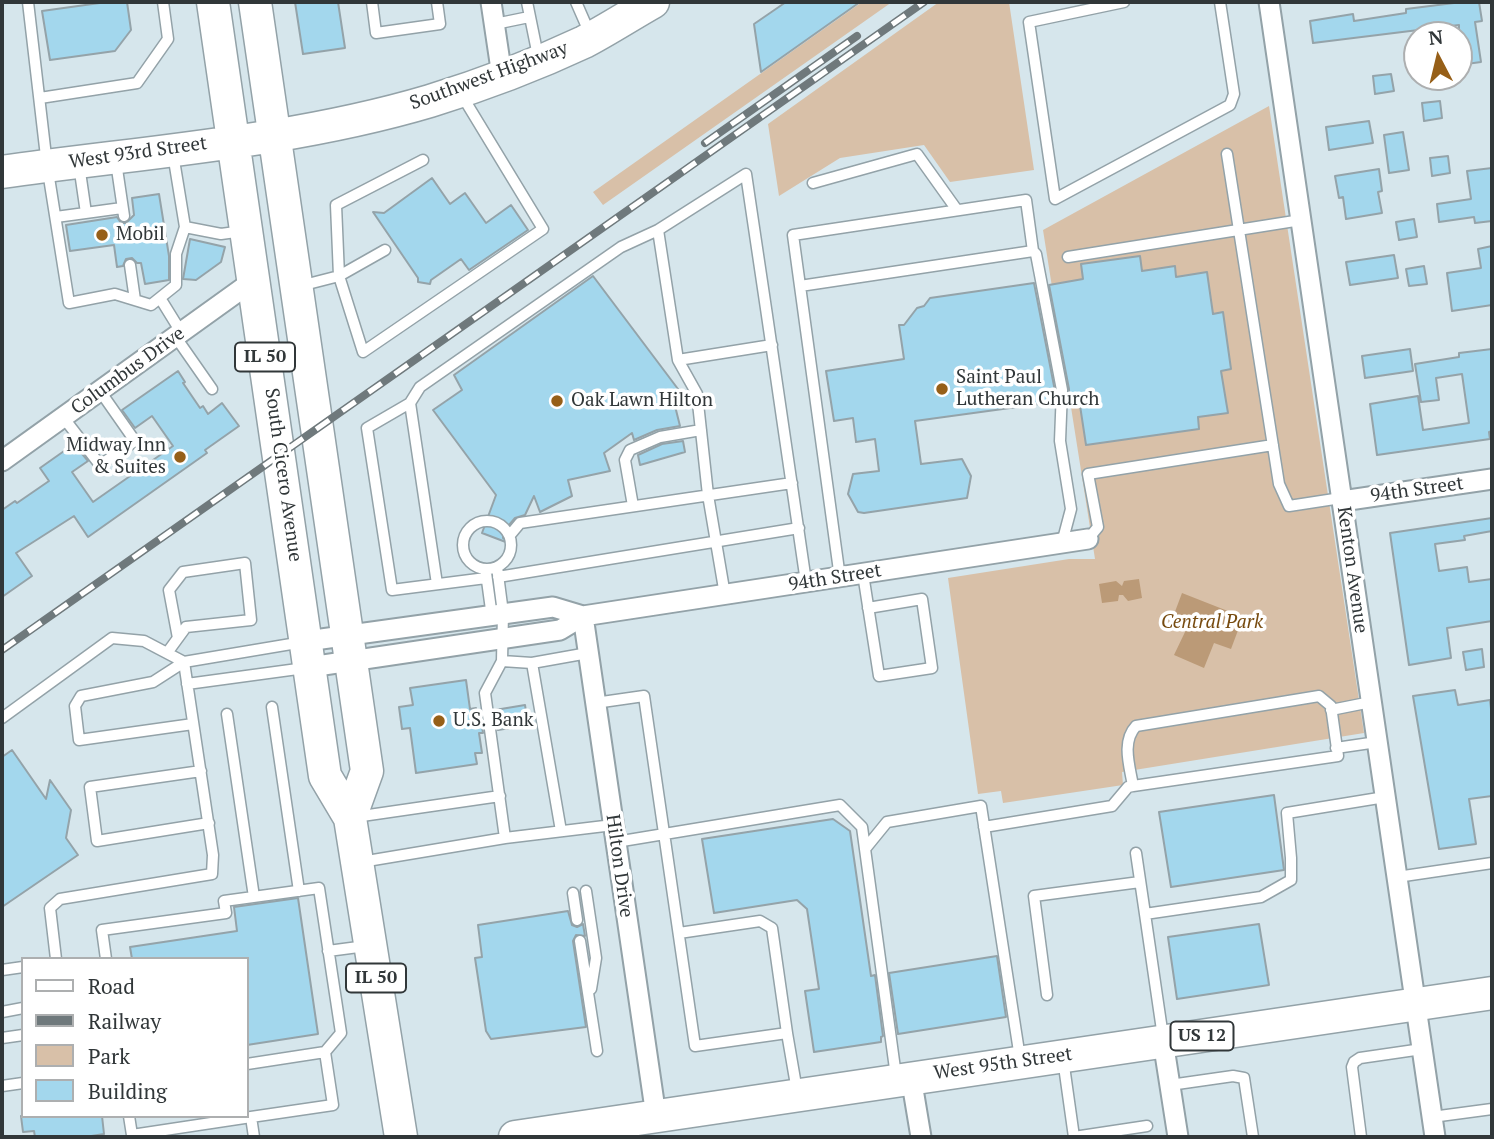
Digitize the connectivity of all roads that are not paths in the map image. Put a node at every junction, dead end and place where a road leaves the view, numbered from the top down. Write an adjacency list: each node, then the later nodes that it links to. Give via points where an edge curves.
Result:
1 (29, 2): 20 (lane)
2 (163, 2): 20 (lane, via 168,39 137,83)
3 (213, 2): 22 (main road, South Cicero Avenue / IL 50)
4 (255, 2): 21 (main road, South Cicero Avenue / IL 50)
5 (372, 2): 6 (lane, via 376,33 440,24)
6 (437, 2)
7 (491, 2): 15 (street)
8 (527, 2): 14 (lane)
9 (576, 2): 16 (lane)
10 (653, 2): 16 (main road, Southwest Highway)
11 (1124, 2): 12 (lane, via 1029,22 1055,199 1230,105 1234,94)
12 (1220, 2)
13 (1269, 2): 34 (street, Kenton Avenue)
14 (529, 17): 15 (lane); 17 (lane)
15 (495, 24): 18 (street)
16 (591, 37): 17 (main road, Southwest Highway)
17 (539, 60): 18 (main road, Southwest Highway)
18 (502, 76): 19 (main road, Southwest Highway)
19 (459, 91): 21 (main road, Southwest Highway, via 364,117); 43 (lane, via 543,229 363,352)
20 (40, 99): 28 (lane)
21 (275, 134): 22 (main road, West 93rd Street); 46 (main road, South Cicero Avenue / IL 50)
22 (232, 141): 23 (main road, West 93rd Street); 37 (main road, South Cicero Avenue / IL 50)
23 (172, 149): 25 (main road, West 93rd Street); 35 (lane)
24 (1227, 154): 36 (lane)
25 (115, 157): 27 (main road, West 93rd Street); 32 (lane, via 123,212)
26 (423, 160): 43 (lane, via 336,205)
27 (79, 161): 28 (main road, West 93rd Street); 32 (lane)
28 (47, 165): 29 (main road, West 93rd Street); 33 (lane)
29 (2, 171)
30 (813, 183): 31 (lane, via 917,154)
31 (957, 211): 40 (lane, via 1026,200); 45 (lane, via 793,235)
32 (86, 213): 33 (lane)
33 (55, 217): 48 (lane, via 69,303 116,294)
34 (1301, 220): 36 (lane); 62 (street, Kenton Avenue)
35 (185, 227): 37 (lane, via 221,234); 47 (lane, via 176,254 176,285)
36 (1239, 229): 41 (lane); 57 (lane)
37 (246, 230): 44 (main road, South Cicero Avenue / IL 50)
38 (659, 230): 50 (lane, via 746,174); 51 (lane); 54 (lane, via 621,247 498,332 420,387)
39 (385, 250): 43 (lane)
40 (1033, 251): 45 (lane); 68 (lane, via 1062,390 1060,441 1071,509)
41 (1068, 257)
42 (130, 265): 48 (lane)
43 (339, 276): 46 (lane)
44 (254, 280): 49 (street, Columbus Drive); 84 (main road, South Cicero Avenue / IL 50)
45 (800, 286): 72 (lane)
46 (296, 287): 81 (main road, South Cicero Avenue / IL 50)
47 (160, 298): 48 (lane, via 151,305); 49 (lane)
48 (135, 300)
49 (178, 334): 52 (lane); 53 (street, Columbus Drive)
50 (772, 345): 51 (lane); 60 (lane)
51 (678, 360): 56 (lane, via 696,394)
52 (212, 389)
53 (100, 391): 55 (street, Columbus Drive); 55 (lane, via 135,441 100,465)
54 (410, 403): 74 (lane); 74 (lane, via 367,428 392,590)
55 (63, 417): 58 (street, Columbus Drive)
56 (701, 430): 61 (lane); 63 (lane, via 660,437 630,450 625,460)
57 (1273, 445): 62 (lane, via 1279,484 1289,506); 66 (lane, via 1088,474 1098,527)
58 (2, 461)
59 (1492, 479): 62 (street, 94th Street)
60 (792, 483): 61 (lane); 64 (lane)
61 (708, 495): 63 (lane); 67 (lane)
62 (1341, 499): 89 (street, Kenton Avenue)
63 (633, 506): 65 (lane, via 520,523)
64 (799, 528): 67 (lane); 73 (lane)
65 (510, 535): 69 (lane, via 511,550); 70 (lane, via 492,521 477,523 466,533 465,555)
66 (1088, 540): 68 (street, 94th Street)
67 (716, 542): 69 (lane); 75 (lane)
68 (1062, 544): 71 (street, 94th Street)
69 (498, 572): 70 (lane); 77 (lane)
70 (486, 573): 74 (lane); 77 (lane)
71 (863, 574): 72 (street, 94th Street); 76 (lane)
72 (839, 578): 73 (street, 94th Street)
73 (806, 582): 75 (street, 94th Street)
74 (437, 584)
75 (725, 595): 78 (street, 94th Street)
76 (869, 608): 76 (lane, via 879,676 932,668 922,599)
77 (497, 614): 78 (street, 94th Street, via 553,607); 80 (lane); 81 (street, 94th Street)
78 (583, 616): 80 (street, 94th Street, via 560,630); 83 (street, Hilton Drive)
79 (178, 639): 79 (lane, via 186,627 251,620 245,563 183,572 169,590); 82 (lane)
80 (501, 639): 81 (street, 94th Street); 85 (lane)
81 (350, 648): 84 (street, 94th Street); 102 (main road, South Cicero Avenue / IL 50, via 367,772)
82 (167, 653): 86 (lane); 94 (lane, via 144,641 112,638)
83 (588, 653): 87 (lane); 90 (street, Hilton Drive)
84 (309, 654): 86 (lane); 88 (lane); 102 (main road, South Cicero Avenue / IL 50, via 325,776)
85 (502, 660): 87 (lane); 100 (lane, via 485,693)
86 (184, 662): 88 (lane); 95 (lane, via 153,682 81,696 75,706 79,740)
87 (532, 663): 105 (lane)
88 (187, 684): 95 (lane)
89 (1371, 702): 92 (lane); 96 (street, Kenton Avenue)
90 (595, 703): 106 (street, Hilton Drive); 107 (lane, via 644,696)
91 (272, 708): 115 (lane)
92 (1331, 710): 97 (lane); 99 (lane, via 1319,696 1136,726 1129,733 1127,746)
93 (227, 714): 118 (lane)
94 (2, 718)
95 (193, 724): 98 (lane)
96 (1377, 742): 97 (lane); 101 (street, Kenton Avenue)
97 (1336, 748): 99 (lane, via 1338,756)
98 (201, 771): 103 (lane); 103 (lane, via 90,787 97,841)
99 (1133, 786): 104 (lane, via 1112,806)
100 (500, 796): 102 (lane); 108 (lane)
101 (1385, 797): 113 (street, Kenton Avenue); 119 (lane, via 1287,813 1291,880 1261,897)
102 (350, 818): 111 (main road, South Cicero Avenue / IL 50)
103 (209, 823): 125 (lane, via 212,874 60,899 50,908)
104 (984, 827): 109 (lane, via 981,806 887,822); 143 (lane)
105 (561, 831): 106 (lane); 108 (lane)
106 (615, 834): 107 (lane); 151 (street, Hilton Drive)
107 (665, 834): 109 (lane, via 840,805 862,827); 121 (lane)
108 (505, 838): 111 (lane)
109 (865, 849): 145 (lane)
110 (1136, 853): 114 (lane)
111 (357, 863): 123 (main road, South Cicero Avenue / IL 50)
112 (1492, 863): 113 (lane)
113 (1396, 877): 132 (street, Kenton Avenue)
114 (1140, 882): 119 (lane); 130 (lane, via 1034,896)
115 (299, 891): 118 (lane); 124 (lane, via 319,888)
116 (586, 891): 131 (lane, via 596,958)
117 (573, 893): 120 (lane)
118 (254, 897): 126 (lane, via 224,901 226,913 102,930)
119 (1145, 915): 138 (lane)
120 (577, 920)
121 (679, 933): 135 (lane, via 760,921 772,928); 135 (lane, via 695,1046)
122 (580, 941): 131 (lane)
123 (370, 945): 124 (lane); 159 (main road, South Cicero Avenue / IL 50)
124 (328, 951): 141 (lane, via 341,1033)
125 (56, 957)
126 (106, 957)
127 (21, 967): 128 (lane)
128 (2, 970)
129 (1492, 993): 132 (main road, West 95th Street / US 12)
130 (1047, 995)
131 (590, 1000): 140 (lane)
132 (1415, 1005): 138 (main road, West 95th Street / US 12); 139 (street, Kenton Avenue)
133 (21, 1008): 134 (lane)
134 (2, 1012)
135 (787, 1033): 149 (lane)
136 (21, 1035): 137 (lane)
137 (2, 1038)
138 (1163, 1041): 142 (main road, West 95th Street / US 12); 148 (street)
139 (1422, 1049): 154 (street, Kenton Avenue); 164 (lane, via 1354,1062)
140 (597, 1051)
141 (325, 1052): 144 (lane); 153 (lane, via 333,1105)
142 (1063, 1055): 143 (main road, West 95th Street / US 12); 157 (lane, via 1074,1137)
143 (1021, 1062): 145 (main road, West 95th Street / US 12)
144 (248, 1064)
145 (904, 1078): 149 (main road, West 95th Street / US 12); 161 (street)
146 (21, 1083): 147 (lane)
147 (2, 1086)
148 (1170, 1086): 162 (street); 163 (lane, via 1244,1078)
149 (798, 1094): 151 (main road, West 95th Street / US 12)
150 (1492, 1109): 154 (lane)
151 (656, 1116): 160 (main road, West 95th Street / US 12)
152 (248, 1117): 153 (lane)
153 (251, 1117): 158 (lane)
154 (1432, 1117): 165 (street, Kenton Avenue)
155 (129, 1118): 156 (lane, via 132,1135)
156 (244, 1118)
157 (1147, 1126)
158 (254, 1137)
159 (401, 1137)
160 (515, 1137)
161 (921, 1137)
162 (1178, 1137)
163 (1253, 1137)
164 (1361, 1137)
165 (1435, 1137)

